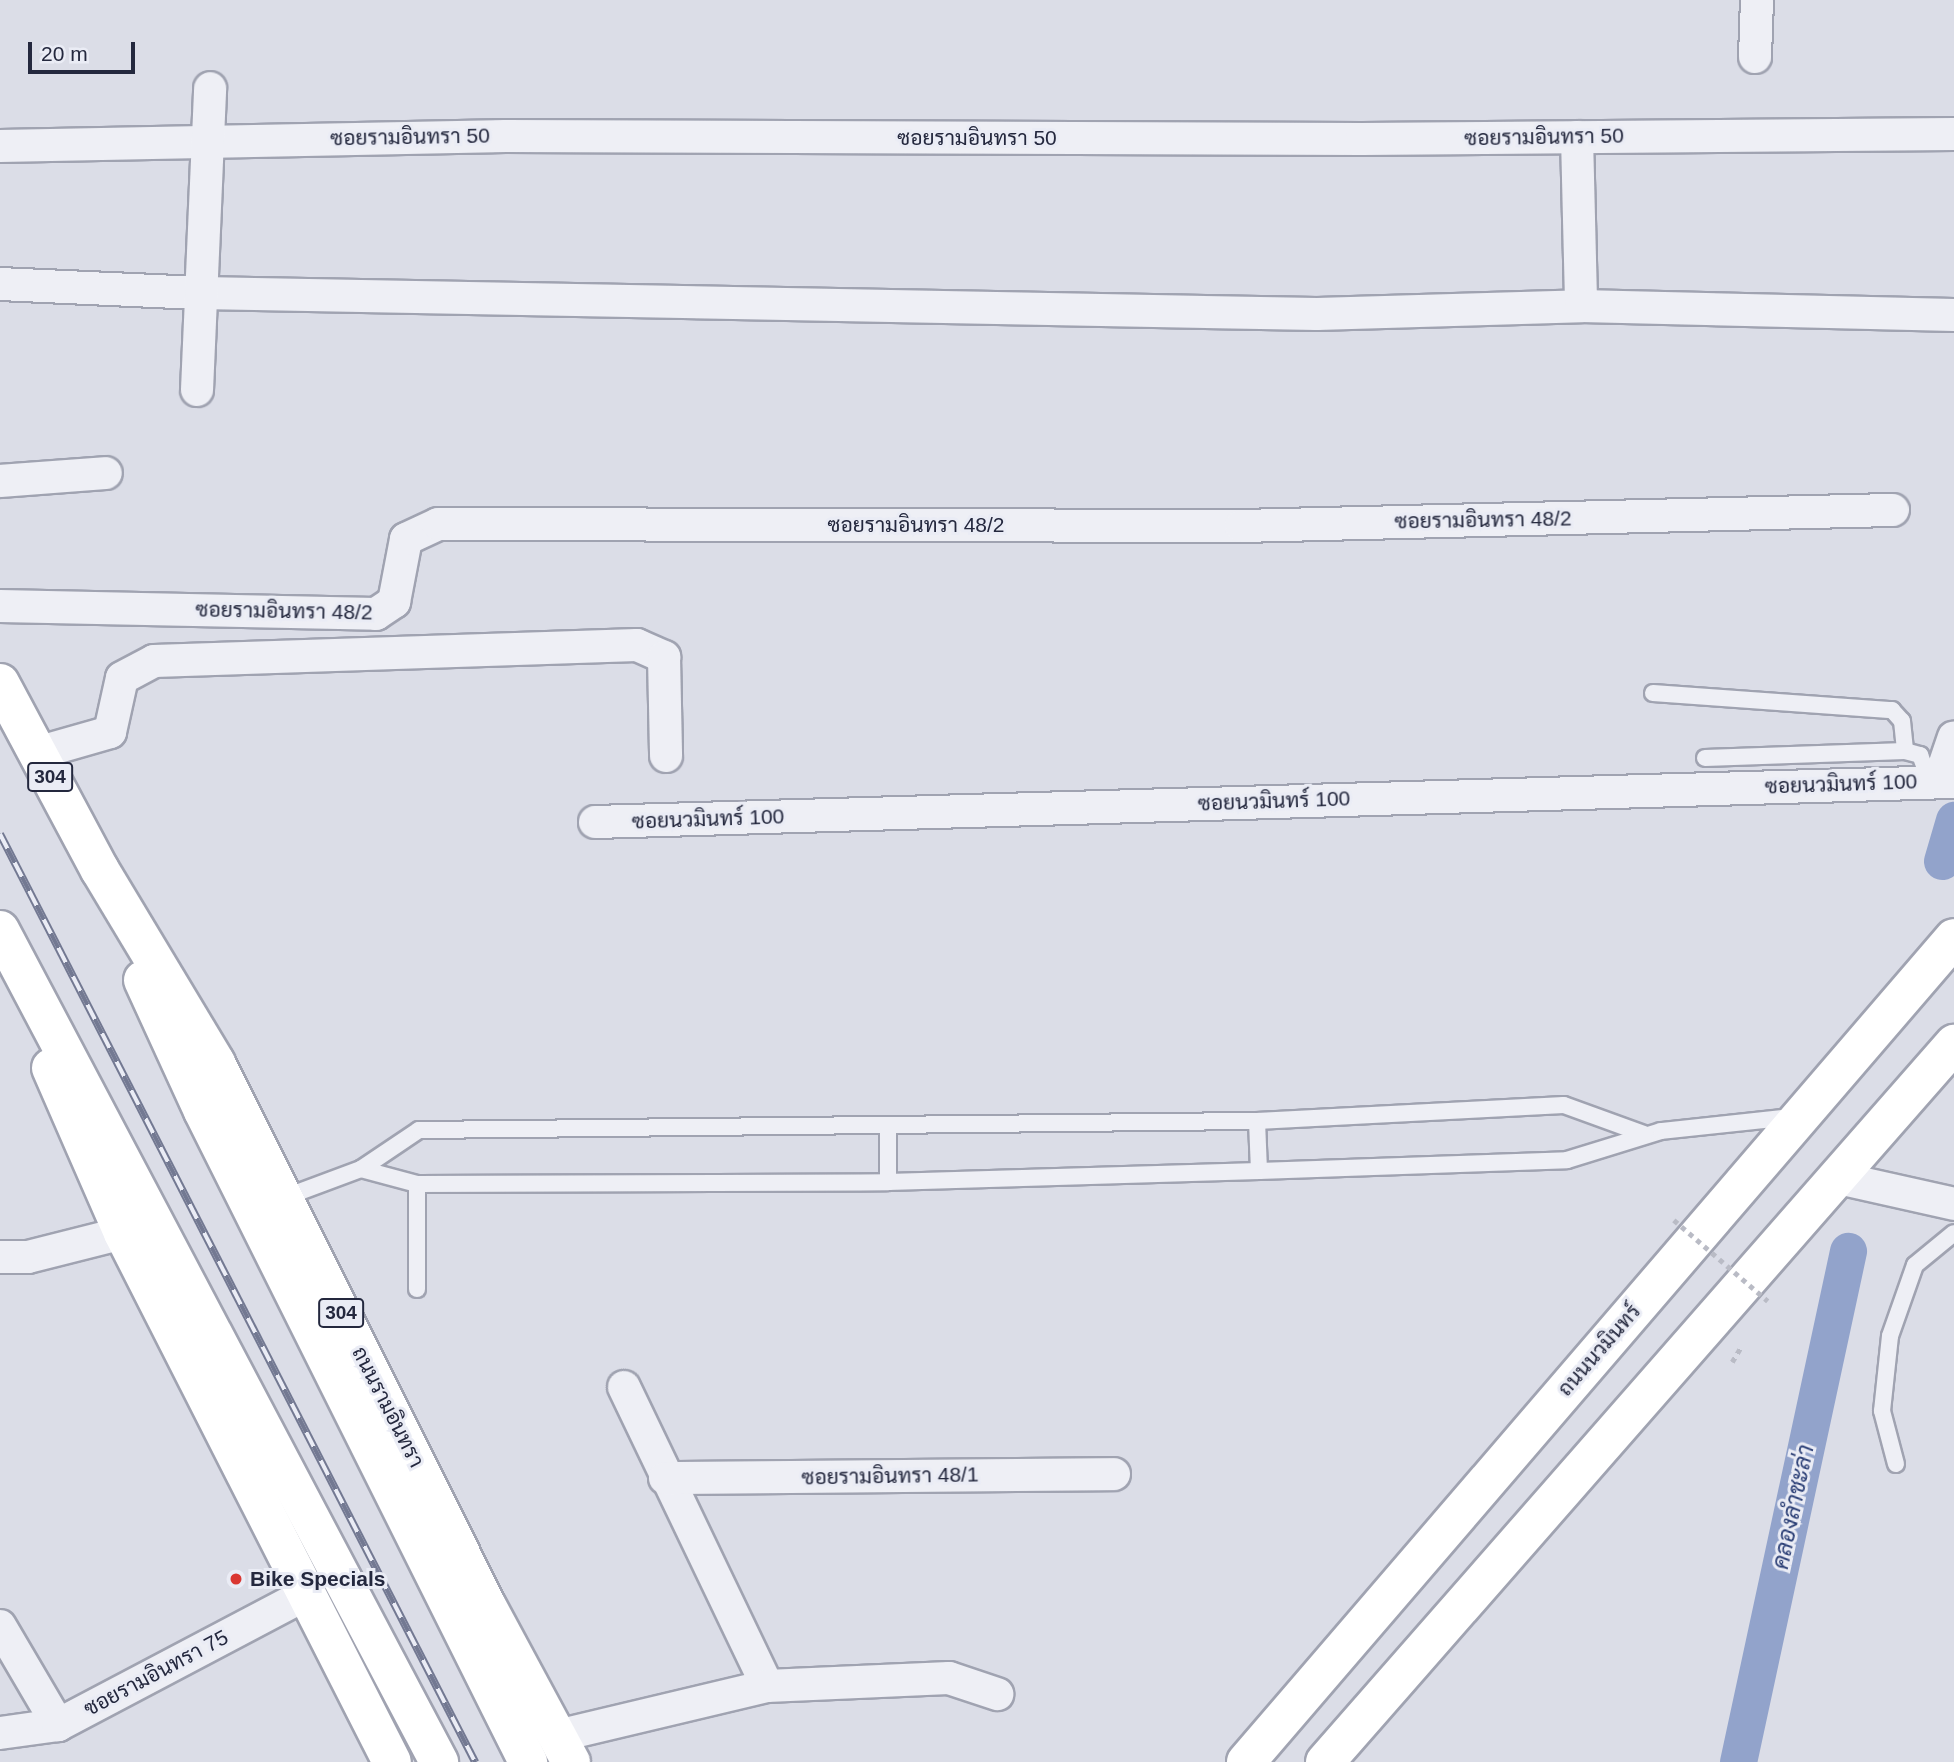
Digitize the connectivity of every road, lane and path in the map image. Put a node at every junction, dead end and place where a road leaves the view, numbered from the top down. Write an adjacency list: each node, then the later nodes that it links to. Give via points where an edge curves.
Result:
1 (1757, 0): 2 (street)
2 (1755, 57)
3 (210, 88): 6 (street)
4 (1954, 134): 5 (street, ซอยรามอินทรา 50)
5 (1577, 137): 6 (street, ซอยรามอินทรา 50); 10 (street)
6 (210, 140): 7 (street, ซอยรามอินทรา 50); 9 (street)
7 (0, 146)
8 (0, 284): 9 (street)
9 (201, 293): 10 (street, via 1317,314); 12 (street)
10 (1581, 306): 11 (street)
11 (1954, 315)
12 (197, 390)
13 (106, 473): 14 (street)
14 (0, 481)
15 (1893, 510): 16 (street, ซอยรามอินทรา 48/2, via 1241,526 438,524 406,539 394,602 376,614)
16 (0, 606)
17 (0, 683): 21 (main road, ถนนรามอินทรา / 304)
18 (1653, 693): 20 (lane, via 1892,710 1902,721)
19 (1954, 737): 24 (street)
20 (1905, 751): 23 (lane); 24 (lane, via 1920,755)
21 (37, 753): 22 (street, via 110,732 122,678 154,661 637,645 664,657); 26 (main road, ถนนรามอินทรา / 304)
22 (666, 756)
23 (1705, 758)
24 (1943, 781): 25 (street, ซอยนวมินทร์ 100)
25 (595, 822)
26 (100, 870): 39 (main road, ถนนรามอินทรา / 304, via 216,1063); 60 (main road, ถนนรามอินทรา / 304, via 173,1047)
27 (4, 938): 42 (main road, via 51,1071); 59 (main road)
28 (1954, 938): 30 (main road, ถนนนวมินทร์)
29 (1954, 1044): 36 (main road)
30 (1799, 1116): 33 (lane, via 1710,1122); 61 (main road, ถนนนวมินทร์)
31 (1257, 1121): 32 (lane); 33 (lane, via 1564,1105); 35 (lane)
32 (888, 1128): 34 (lane, via 419,1130); 37 (lane)
33 (1644, 1134): 35 (lane, via 1567,1160)
34 (361, 1170): 38 (lane); 39 (lane)
35 (1259, 1171): 37 (lane)
36 (1838, 1178): 40 (street); 62 (main road)
37 (888, 1182): 38 (lane)
38 (417, 1184): 45 (lane)
39 (283, 1198): 57 (main road, ถนนรามอินทรา / 304)
40 (1954, 1204)
41 (1674, 1220): 46 (path, bridge)
42 (123, 1233): 44 (street, via 28,1257); 51 (main road)
43 (1954, 1233): 48 (lane, via 1915,1265 1890,1336 1882,1411)
44 (0, 1257)
45 (417, 1289)
46 (1768, 1301)
47 (624, 1387): 50 (street)
48 (1896, 1464)
49 (1114, 1474): 50 (street, ซอยรามอินทรา 48/1)
50 (665, 1478): 53 (street)
51 (306, 1594): 55 (street, ซอยรามอินทรา 75); 58 (main road)
52 (0, 1626): 55 (street)
53 (766, 1686): 54 (street, via 949,1678); 57 (street)
54 (997, 1694)
55 (58, 1725): 56 (street, ซอยรามอินทรา 75)
56 (0, 1733)
57 (564, 1749)
58 (392, 1762)
59 (439, 1762)
60 (528, 1762)
61 (1246, 1762)
62 (1325, 1762)

